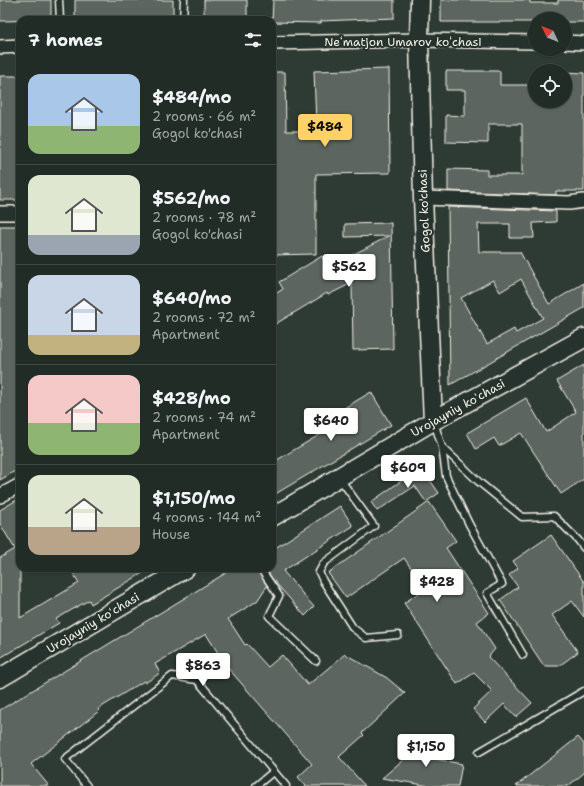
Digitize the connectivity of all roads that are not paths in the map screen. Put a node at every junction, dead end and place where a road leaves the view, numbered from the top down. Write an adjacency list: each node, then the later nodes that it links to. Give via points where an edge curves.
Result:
1 (59, 0): 4 (lane)
2 (184, 0): 5 (lane)
3 (420, 0): 6 (main road, Gogol ko'chasi)
4 (60, 16)
5 (183, 16)
6 (419, 40): 7 (street, Neʻmatjon Umarov koʻchasi); 10 (street, Neʻmatjon Umarov koʻchasi); 13 (main road, Gogol ko'chasi)
7 (528, 42)
8 (572, 42): 9 (street)
9 (584, 43)
10 (276, 44)
11 (16, 46): 12 (street)
12 (0, 47)
13 (423, 198): 14 (street, via 569,203); 18 (main road, Gogol ko'chasi)
14 (584, 201)
15 (0, 213): 16 (street)
16 (16, 213)
17 (584, 338): 18 (main road, Urоjayniy koʻchasi)
18 (433, 422): 19 (lane); 20 (main road, Urоjayniy koʻchasi)
19 (442, 447): 24 (lane, via 522,517 554,516); 28 (lane, via 446,476 502,584 487,593)
20 (340, 477): 23 (main road, Urоjayniy koʻchasi); 27 (lane, via 374,526 324,563 319,572 353,628 366,638)
21 (16, 487): 22 (street)
22 (0, 496)
23 (276, 515)
24 (584, 548)
25 (179, 572): 30 (main road, Urоjayniy koʻchasi)
26 (263, 572): 29 (lane, via 280,596 269,616)
27 (398, 636)
28 (523, 655)
29 (316, 661)
30 (0, 678)
31 (584, 692): 32 (lane)
32 (479, 752)
33 (274, 771): 34 (lane, via 197,680 172,676 65,759); 35 (lane); 36 (lane)
34 (87, 786)
35 (256, 786)
36 (286, 786)

